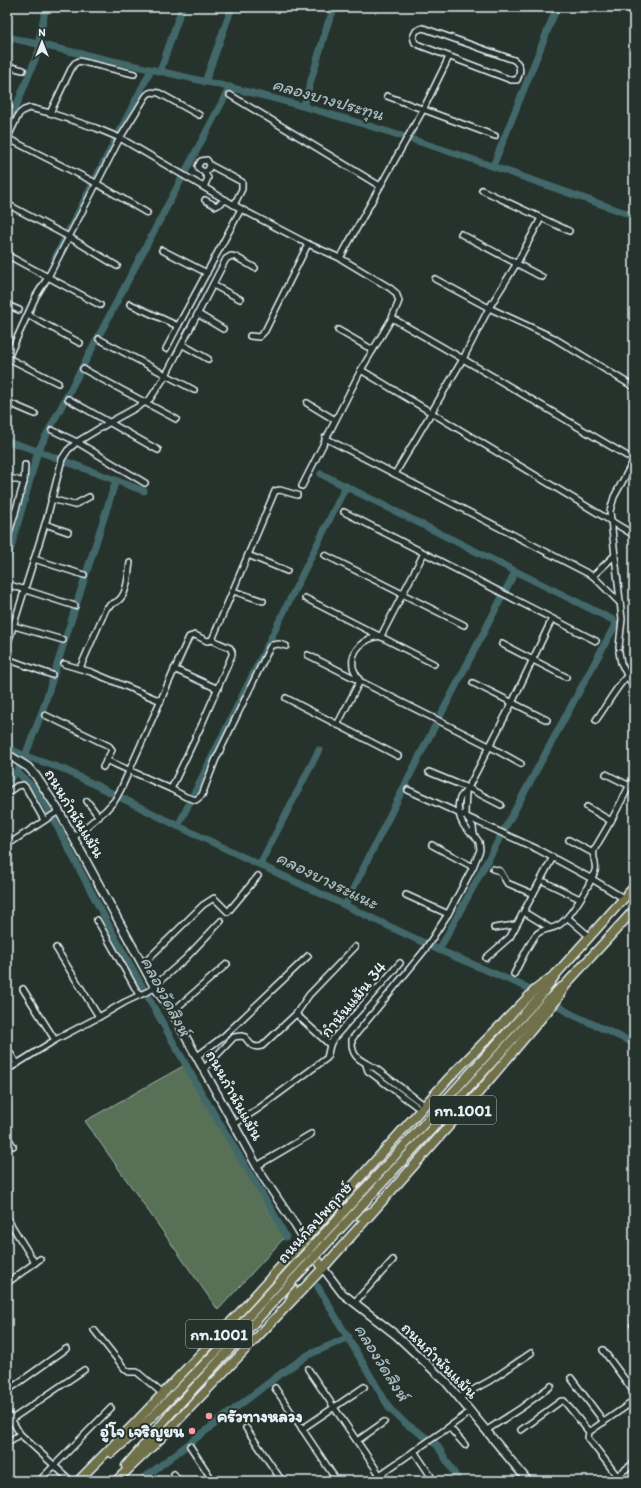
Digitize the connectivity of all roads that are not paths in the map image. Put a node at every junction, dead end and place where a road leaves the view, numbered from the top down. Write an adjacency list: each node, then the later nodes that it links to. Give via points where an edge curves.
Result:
1 (449, 57): 1 (street, via 511,80 517,80 520,72 519,65 514,60 426,29 416,31 413,40 418,45); 7 (street)
2 (7, 66): 3 (street)
3 (23, 70)
4 (134, 74): 8 (street, via 79,61 72,67)
5 (230, 95): 16 (street)
6 (387, 96): 7 (street)
7 (424, 108): 10 (street); 16 (street)
8 (50, 113): 11 (street, via 30,108 24,110 19,114); 12 (street)
9 (199, 115): 12 (street, via 159,93 149,92)
10 (495, 136)
11 (7, 138): 15 (street)
12 (120, 138): 15 (street); 17 (street)
13 (210, 165): 14 (street); 14 (street, via 207,160 199,163 199,169); 22 (street, via 242,182 242,189)
14 (204, 172): 17 (street, via 208,178)
15 (96, 184): 24 (street); 28 (street)
16 (380, 186): 32 (street)
17 (204, 187): 20 (street)
18 (482, 190): 25 (street)
19 (205, 200): 20 (street, via 216,206)
20 (226, 200): 22 (street)
21 (7, 204): 28 (street)
22 (234, 205): 23 (street)
23 (241, 208): 29 (street); 36 (street)
24 (147, 213)
25 (541, 218): 26 (street); 33 (street)
26 (569, 231)
27 (461, 234): 33 (street)
28 (69, 237): 34 (street); 37 (street)
29 (308, 244): 32 (street); 53 (street, via 265,331 259,337)
30 (162, 250): 36 (street)
31 (7, 255): 37 (street)
32 (340, 258): 49 (street, via 396,294 399,301)
33 (517, 263): 38 (street); 45 (street)
34 (117, 266)
35 (255, 268): 40 (street, via 231,256 223,264)
36 (207, 273): 50 (street)
37 (48, 277): 44 (street); 48 (street)
38 (542, 277)
39 (435, 279): 45 (street)
40 (213, 285): 41 (street); 47 (street)
41 (240, 299)
42 (130, 304): 50 (street)
43 (7, 305): 46 (street)
44 (100, 305)
45 (489, 308): 61 (street); 66 (street, via 552,337)
46 (19, 310)
47 (198, 314): 51 (street); 56 (street)
48 (28, 315): 55 (street); 59 (street)
49 (392, 318): 58 (street); 61 (street)
50 (178, 326): 57 (street)
51 (223, 329)
52 (338, 330): 58 (street)
53 (250, 336)
54 (99, 340): 64 (street)
55 (80, 343)
56 (183, 345): 60 (street); 64 (street)
57 (166, 349)
58 (373, 350): 63 (street)
59 (8, 359): 65 (street)
60 (208, 359)
61 (463, 359): 72 (street); 81 (street)
62 (83, 370): 70 (street)
63 (361, 370): 72 (street); 75 (street)
64 (166, 376): 67 (street); 70 (street)
65 (58, 382)
66 (634, 387)
67 (194, 390)
68 (68, 399): 76 (street)
69 (7, 402): 73 (street)
70 (145, 403): 74 (street); 76 (street)
71 (307, 403): 75 (street)
72 (432, 412): 83 (street); 94 (street)
73 (35, 414)
74 (176, 419)
75 (335, 420): 78 (street)
76 (110, 422): 79 (street); 80 (street)
77 (52, 430): 79 (street)
78 (325, 438): 83 (street); 87 (street)
79 (77, 442): 86 (street); 90 (street, via 62,459)
80 (158, 450)
81 (634, 460): 94 (street, via 611,504)
82 (25, 465): 85 (street)
83 (395, 474): 107 (street)
84 (7, 477): 85 (street)
85 (24, 482): 93 (street)
86 (145, 483)
87 (302, 486)
88 (297, 495): 100 (street, via 275,491)
89 (89, 497): 90 (street, via 74,505)
90 (51, 499): 95 (street)
91 (7, 511): 93 (street)
92 (344, 512): 99 (street)
93 (15, 514): 98 (street)
94 (611, 522): 97 (street); 102 (street)
95 (45, 524): 96 (street); 103 (street)
96 (68, 532)
97 (634, 535)
98 (7, 540)
99 (424, 553): 111 (street); 116 (street)
100 (248, 555): 105 (street); 110 (street)
101 (325, 555): 111 (street)
102 (615, 555): 107 (street); 114 (street)
103 (34, 559): 106 (street); 109 (street)
104 (130, 563): 131 (street, via 123,597 106,608)
105 (287, 571)
106 (84, 574)
107 (593, 576): 114 (street)
108 (7, 584): 109 (street)
109 (24, 589): 115 (street); 118 (street)
110 (233, 591): 113 (street); 121 (street)
111 (403, 595): 117 (street); 119 (street)
112 (305, 598): 119 (street)
113 (263, 601)
114 (619, 602): 134 (street, via 622,619 620,663)
115 (75, 606)
116 (552, 619): 122 (street); 128 (street)
117 (464, 625)
118 (14, 626): 120 (street); 124 (street)
119 (381, 636): 130 (street); 136 (street, via 368,639 358,648 353,658 353,668)
120 (63, 640)
121 (212, 640): 132 (street, via 207,641 194,635 189,637); 138 (street, via 230,648 232,652)
122 (596, 641)
123 (502, 644): 128 (street)
124 (7, 646)
125 (286, 646): 158 (street, via 276,644 270,647 215,761 202,795 196,800)
126 (308, 655): 136 (street)
127 (7, 659): 133 (street)
128 (533, 660): 135 (street); 142 (street)
129 (64, 664): 131 (street)
130 (434, 664)
131 (80, 668): 141 (street)
132 (174, 669): 138 (street); 141 (street)
133 (52, 675)
134 (627, 676): 139 (street); 145 (street)
135 (566, 677)
136 (360, 681): 146 (street); 147 (street)
137 (473, 682): 142 (street)
138 (218, 689): 158 (street)
139 (634, 689)
140 (286, 698): 146 (street)
141 (161, 701): 153 (street)
142 (512, 703): 144 (street); 147 (street)
143 (45, 715): 150 (street, via 109,746 112,750)
144 (547, 720)
145 (596, 720)
146 (337, 725): 149 (street)
147 (489, 746): 151 (street); 160 (street)
148 (7, 754): 165 (street, ถนนกำนันแม้น, via 28,767 36,776)
149 (398, 756)
150 (106, 760): 152 (street); 153 (street)
151 (521, 764)
152 (103, 767)
153 (130, 772): 158 (street); 167 (street, via 115,800)
154 (429, 772): 160 (street)
155 (606, 774): 157 (street)
156 (634, 777): 157 (street)
157 (630, 786): 170 (street)
158 (171, 789)
159 (408, 790): 166 (street)
160 (467, 790): 163 (street); 166 (street, via 458,806); 168 (street, via 464,808)
161 (7, 793): 169 (street, via 17,786 26,788)
162 (87, 801): 167 (street)
163 (501, 805)
164 (587, 807): 170 (street)
165 (56, 813): 169 (street); 172 (street, ถนนกำนันแม้น)
166 (459, 814): 168 (street); 171 (street, via 469,833)
167 (99, 817): 172 (street)
168 (467, 818): 171 (street, via 473,827); 177 (street)
169 (45, 819): 174 (street)
170 (611, 821): 176 (street)
171 (474, 835): 178 (street, via 479,842 480,850)
172 (73, 838): 202 (street, ถนนกำนันแม้น)
173 (569, 840): 176 (street)
174 (7, 845)
175 (432, 845): 178 (street)
176 (593, 853): 181 (street, via 596,868)
177 (552, 857): 181 (street); 184 (street)
178 (473, 867): 189 (street)
179 (493, 869): 184 (street, via 500,871 507,883)
180 (258, 876): 202 (street, via 228,912 214,898 203,905)
181 (592, 878): 186 (street); 187 (street)
182 (545, 882): 187 (street)
183 (634, 887): 186 (main road, ถนนกัลปพฤกษ์ / กท.1001)
184 (533, 894): 194 (street)
185 (406, 895): 189 (street)
186 (624, 898): 197 (main road, ถนนกัลปพฤกษ์ / กท.1001)
187 (580, 899): 191 (street)
188 (634, 910): 209 (main road, ถนนกัลปพฤกษ์ / กท.1001, via 567,983)
189 (448, 914): 222 (street, via 424,951 352,1040 354,1053 366,1065 368,1071)
190 (527, 914): 196 (street)
191 (568, 918): 196 (street); 197 (street)
192 (97, 920): 208 (street)
193 (221, 921): 206 (street, via 185,959)
194 (516, 925): 195 (street); 201 (street, via 510,937)
195 (494, 928)
196 (550, 928): 205 (street, via 536,936)
197 (589, 936): 209 (main road, ถนนกัลปพฤกษ์ / กท.1001, via 557,973)
198 (355, 947): 213 (street, via 309,995)
199 (56, 948): 214 (street)
200 (308, 956): 218 (street, via 224,1036)
201 (486, 958)
202 (143, 964): 206 (street, ถนนกำนันแม้น)
203 (227, 964): 212 (street)
204 (400, 964): 216 (street, กำนันแม้น 34)
205 (514, 974)
206 (152, 988): 208 (street); 212 (street, ถนนกำนันแม้น)
207 (23, 989): 215 (street)
208 (141, 994): 214 (street)
209 (546, 996): 210 (main road, ถนนกัลปพฤกษ์ / กท.1001); 211 (main road, ถนนกัลปพฤกษ์ / กท.1001)
210 (531, 1000): 222 (main road, ถนนกัลปพฤกษ์ / กท.1001); 244 (main road, ถนนกัลปพฤกษ์ / กท.1001, bridge)
211 (546, 1008): 229 (main road, ถนนกัลปพฤกษ์ / กท.1001, via 479,1092); 244 (main road, ถนนกัลปพฤกษ์ / กท.1001, bridge)
212 (172, 1012): 218 (street, ถนนกำนันแม้น)
213 (296, 1014): 216 (street); 221 (street, via 257,1048 245,1037 234,1038)
214 (99, 1017): 215 (street)
215 (55, 1040): 219 (street)
216 (330, 1045): 223 (street, กำนันแม้น 34, via 327,1058)
217 (7, 1048): 219 (street)
218 (196, 1057): 221 (street, ถนนกำนันแม้น)
219 (17, 1064): 220 (street)
220 (7, 1070)
221 (203, 1070): 223 (street, ถนนกำนันแม้น)
222 (422, 1107): 228 (main road, ถนนกัลปพฤกษ์ / กท.1001)
223 (234, 1124): 227 (street, ถนนกำนันแม้น)
224 (311, 1134): 227 (street)
225 (7, 1136): 226 (street)
226 (13, 1146)
227 (257, 1166): 231 (street, ถนนกำนันแม้น)
228 (353, 1186): 229 (main road, via 351,1205 357,1215 366,1215); 231 (main road, ถนนกัลปพฤกษ์ / กท.1001)
229 (376, 1209): 235 (main road, ถนนกัลปพฤกษ์ / กท.1001)
230 (7, 1218): 234 (street)
231 (304, 1240): 235 (main road); 237 (main road, ถนนกัลปพฤกษ์ / กท.1001)
232 (40, 1259): 234 (street)
233 (393, 1260): 238 (street)
234 (35, 1263): 236 (street)
235 (323, 1268): 238 (street, ถนนกำนันแม้น, via 342,1293); 239 (main road, ถนนกัลปพฤกษ์ / กท.1001)
236 (7, 1283)
237 (265, 1285): 239 (main road, via 279,1278 288,1279 293,1289); 253 (main road, ถนนกัลปพฤกษ์ / กท.1001)
238 (354, 1303): 254 (street, ถนนกำนันแม้น, via 396,1335)
239 (289, 1304): 283 (main road, ถนนกัลปพฤกษ์ / กท.1001)
240 (94, 1330): 253 (street, via 125,1369 137,1372)
241 (66, 1349): 251 (street)
242 (603, 1350): 252 (street)
243 (531, 1352): 254 (street, via 491,1380)
244 (217, 1357): 280 (main road, ถนนกัลปพฤกษ์ / กท.1001, via 117,1449); 283 (main road, ถนนกัลปพฤกษ์ / กท.1001)
245 (308, 1369): 257 (street)
246 (84, 1370): 260 (street)
247 (571, 1378): 262 (street)
248 (551, 1386): 266 (street)
249 (364, 1387): 257 (street)
250 (275, 1388): 265 (street)
251 (7, 1391)
252 (634, 1392)
253 (163, 1394): 280 (main road, ถนนกัลปพฤกษ์ / กท.1001)
254 (460, 1397): 258 (street, ถนนกำนันแม้น)
255 (634, 1401): 262 (street)
256 (112, 1408): 276 (street)
257 (335, 1408): 265 (street); 270 (street)
258 (470, 1411): 263 (street); 266 (street, ถนนกำนันแม้น)
259 (7, 1412): 260 (street)
260 (12, 1419): 269 (street)
261 (384, 1422): 270 (street)
262 (604, 1422): 268 (street)
263 (449, 1427): 272 (street); 274 (street)
264 (246, 1428): 286 (street)
265 (302, 1429): 287 (street)
266 (487, 1430): 291 (street, ถนนกำนันแม้น)
267 (521, 1430): 268 (street, via 564,1401)
268 (589, 1432): 279 (street, via 588,1438)
269 (20, 1434): 271 (street); 276 (street)
270 (357, 1441): 278 (street)
271 (7, 1443)
272 (465, 1445)
273 (190, 1446): 285 (street)
274 (414, 1451): 278 (street); 290 (street)
275 (634, 1462): 279 (street)
276 (55, 1466): 281 (street); 282 (street)
277 (174, 1474): 284 (street)
278 (380, 1475): 288 (street); 289 (street)
279 (617, 1476): 292 (street); 293 (street)
280 (79, 1480)
281 (39, 1481)
282 (71, 1481)
283 (115, 1481)
284 (179, 1481)
285 (213, 1481)
286 (282, 1481)
287 (337, 1481)
288 (371, 1481)
289 (384, 1481)
290 (434, 1481)
291 (528, 1481)
292 (610, 1481)
293 (621, 1481)

